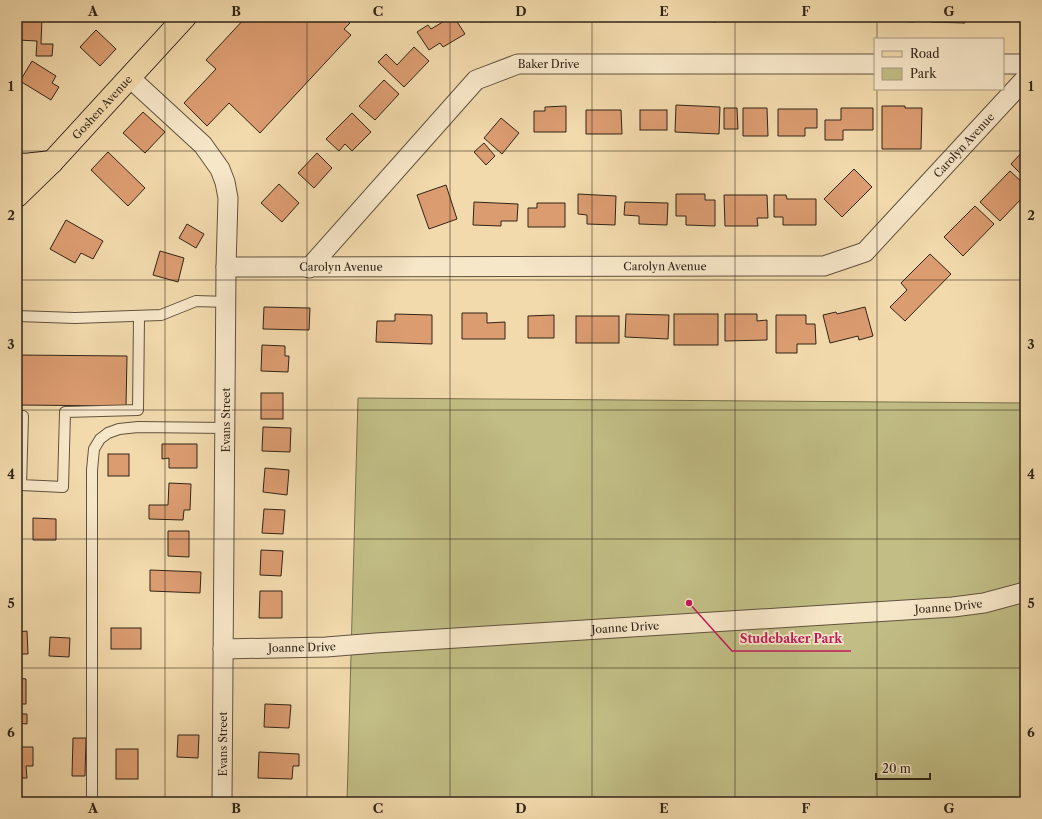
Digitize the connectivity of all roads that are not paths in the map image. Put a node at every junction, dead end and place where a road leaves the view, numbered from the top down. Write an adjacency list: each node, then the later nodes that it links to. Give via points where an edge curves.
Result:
1 (185, 17): 5 (main road, Goshen Avenue)
2 (874, 64): 11 (street, Baker Drive, via 518,64 476,80)
3 (1004, 64): 4 (street)
4 (1025, 64)
5 (129, 77): 7 (main road, Goshen Avenue); 10 (street, Evans Street, via 204,145 220,169 228,198)
6 (1025, 79): 11 (street, Carolyn Avenue, via 865,252 824,266)
7 (52, 162): 8 (main road); 9 (main road, Goshen Avenue)
8 (17, 164)
9 (17, 196)
10 (226, 267): 11 (street, Carolyn Avenue); 12 (street, Evans Street)
11 (309, 268)
12 (226, 302): 14 (lane, via 196,302 161,315); 16 (street, Evans Street)
13 (17, 316): 14 (lane)
14 (139, 316): 15 (lane, via 138,410 65,412 63,487 21,485 23,416)
15 (17, 416)
16 (226, 428): 18 (street, Evans Street); 19 (lane, via 119,428 100,439 94,450)
17 (1025, 592): 18 (street, Joanne Drive, via 984,603 953,607 376,643 346,647)
18 (224, 649): 20 (street, Evans Street)
19 (92, 802)
20 (222, 802)

